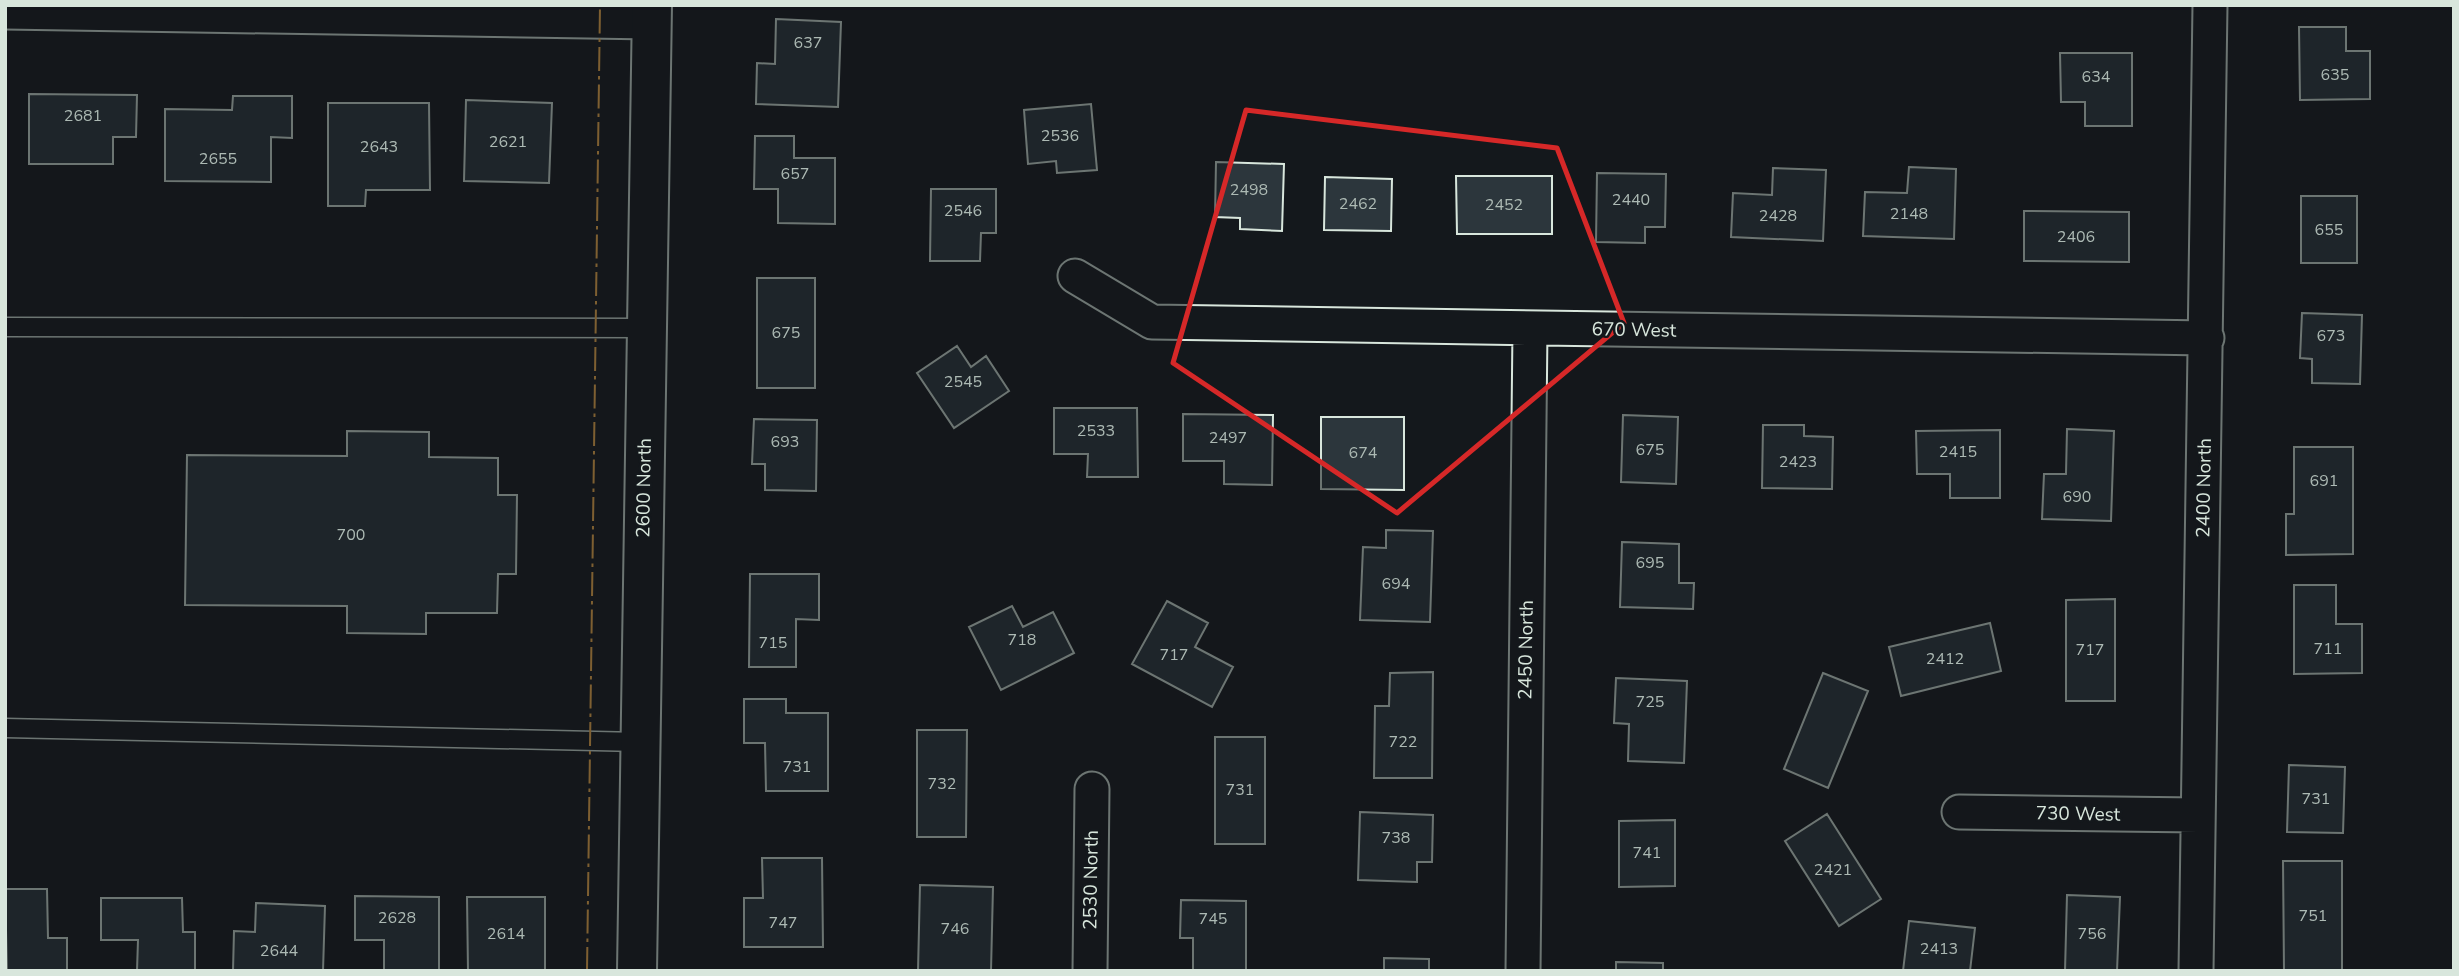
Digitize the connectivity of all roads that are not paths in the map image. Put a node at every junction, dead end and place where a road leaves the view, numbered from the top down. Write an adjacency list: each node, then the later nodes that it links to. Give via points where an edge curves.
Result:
1 (2210, 5): 9 (street, 2400 North)
2 (164, 10): 3 (street); 4 (street)
3 (5, 12)
4 (652, 14): 7 (street, 2600 North)
5 (1075, 276): 8 (street, 670 West, via 1152,322)
6 (5, 327): 7 (lane)
7 (647, 328): 11 (street, 2600 North)
8 (1530, 329): 9 (street, 670 West); 17 (street, 2450 North)
9 (2207, 338): 14 (street, 2400 North)
10 (5, 728): 11 (lane)
11 (639, 742): 15 (street, 2600 North)
12 (1092, 789): 16 (street, 2530 North)
13 (1959, 812): 14 (street, 730 West)
14 (2198, 815): 18 (street, 2400 North)
15 (636, 971)
16 (1090, 971)
17 (1523, 971)
18 (2196, 971)

